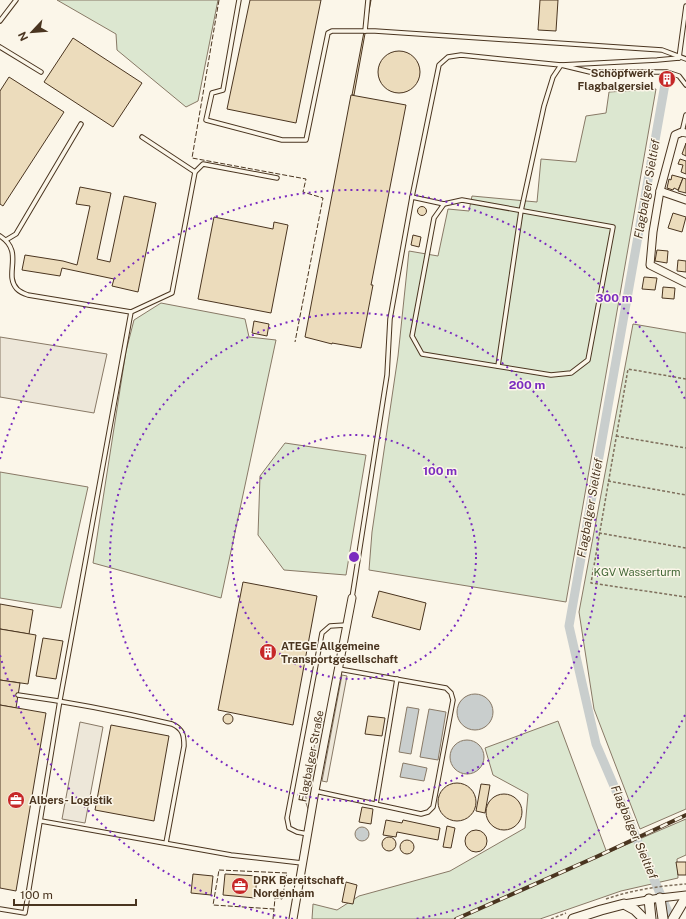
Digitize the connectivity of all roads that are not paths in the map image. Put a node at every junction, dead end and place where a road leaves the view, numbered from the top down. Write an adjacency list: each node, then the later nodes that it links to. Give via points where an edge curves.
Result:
1 (16, 0): 5 (lane)
2 (239, 0): 6 (lane, via 223,90 212,93 206,120 282,140 306,140 328,33 332,30)
3 (368, 0): 6 (lane)
4 (686, 6): 8 (lane)
5 (0, 21)
6 (365, 31): 8 (lane, via 662,50)
7 (0, 47): 11 (lane)
8 (679, 58): 9 (lane); 10 (lane)
9 (686, 59)
10 (561, 64): 12 (lane, via 590,72 667,72 679,76); 20 (lane, via 461,55 448,57 438,65); 23 (lane, via 553,77 544,106)
11 (41, 72)
12 (686, 84)
13 (686, 115): 15 (lane)
14 (81, 124): 25 (lane, via 16,234)
15 (681, 133): 19 (street)
16 (142, 137): 17 (lane)
17 (195, 172): 18 (lane, via 203,164); 27 (lane, via 172,293)
18 (277, 178)
19 (660, 191): 21 (street); 26 (street, via 650,265)
20 (412, 197): 22 (lane); 29 (lane, via 390,319 387,375)
21 (686, 200)
22 (444, 204): 23 (lane, via 462,200); 28 (lane, via 434,218 412,336 422,354)
23 (521, 210): 28 (lane); 28 (lane, via 612,227 588,360 571,373 551,375)
24 (0, 236): 25 (lane)
25 (6, 240): 27 (lane, via 13,252 13,279 17,289 28,296)
26 (686, 283)
27 (131, 312): 34 (lane)
28 (498, 366)
29 (352, 598): 30 (street, Flagbalger Straße)
30 (347, 625): 31 (street, Flagbalger Straße); 38 (lane, via 330,626 322,634 287,818 290,828)
31 (339, 669): 32 (lane); 35 (street, Flagbalger Straße)
32 (397, 679): 36 (lane); 36 (lane, via 446,688 453,700 433,807 421,814)
33 (18, 694): 34 (lane)
34 (60, 700): 37 (lane); 39 (lane, via 172,724 180,728 184,736 184,746)
35 (315, 791): 36 (lane); 38 (street, Flagbalger Straße)
36 (376, 804)
37 (41, 821): 39 (lane); 45 (lane, via 25,912)
38 (308, 834): 40 (street, Flagbalger Straße)
39 (166, 843): 40 (lane, via 231,855)
40 (303, 863): 46 (street, Flagbalger Straße)
41 (686, 896): 42 (street); 51 (street)
42 (660, 898): 43 (street); 50 (street)
43 (649, 899): 44 (street); 49 (street)
44 (624, 904): 47 (street); 48 (street)
45 (0, 909)
46 (293, 919)
47 (573, 919)
48 (644, 919)
49 (650, 919)
50 (663, 919)
51 (673, 919)

